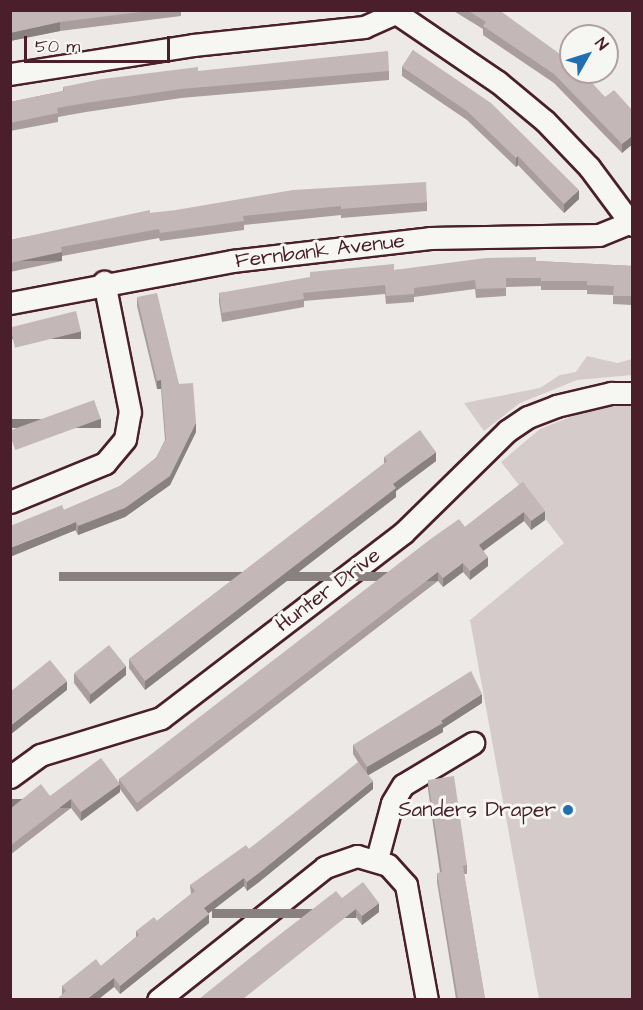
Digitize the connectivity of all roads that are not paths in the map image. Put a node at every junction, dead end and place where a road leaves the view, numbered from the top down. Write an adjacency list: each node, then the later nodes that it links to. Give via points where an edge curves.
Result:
1 (394, 12): 2 (street, via 364,27 193,45); 3 (street, via 498,82 545,121 589,167)
2 (10, 74)
3 (632, 223): 4 (street, Fernbank Avenue, via 599,235 430,238 232,261)
4 (104, 282): 5 (street, Fernbank Avenue); 7 (street, via 130,412 125,440 105,463)
5 (10, 303)
6 (633, 393): 9 (street, Hunter Drive, via 611,393 556,405 528,417 507,431 403,533 160,718 40,755)
7 (10, 502)
8 (473, 743): 10 (street, via 403,785 392,803)
9 (10, 777)
10 (377, 859): 11 (street, via 349,857 325,867); 12 (street, via 399,876 410,895)
11 (158, 999)
12 (427, 999)

